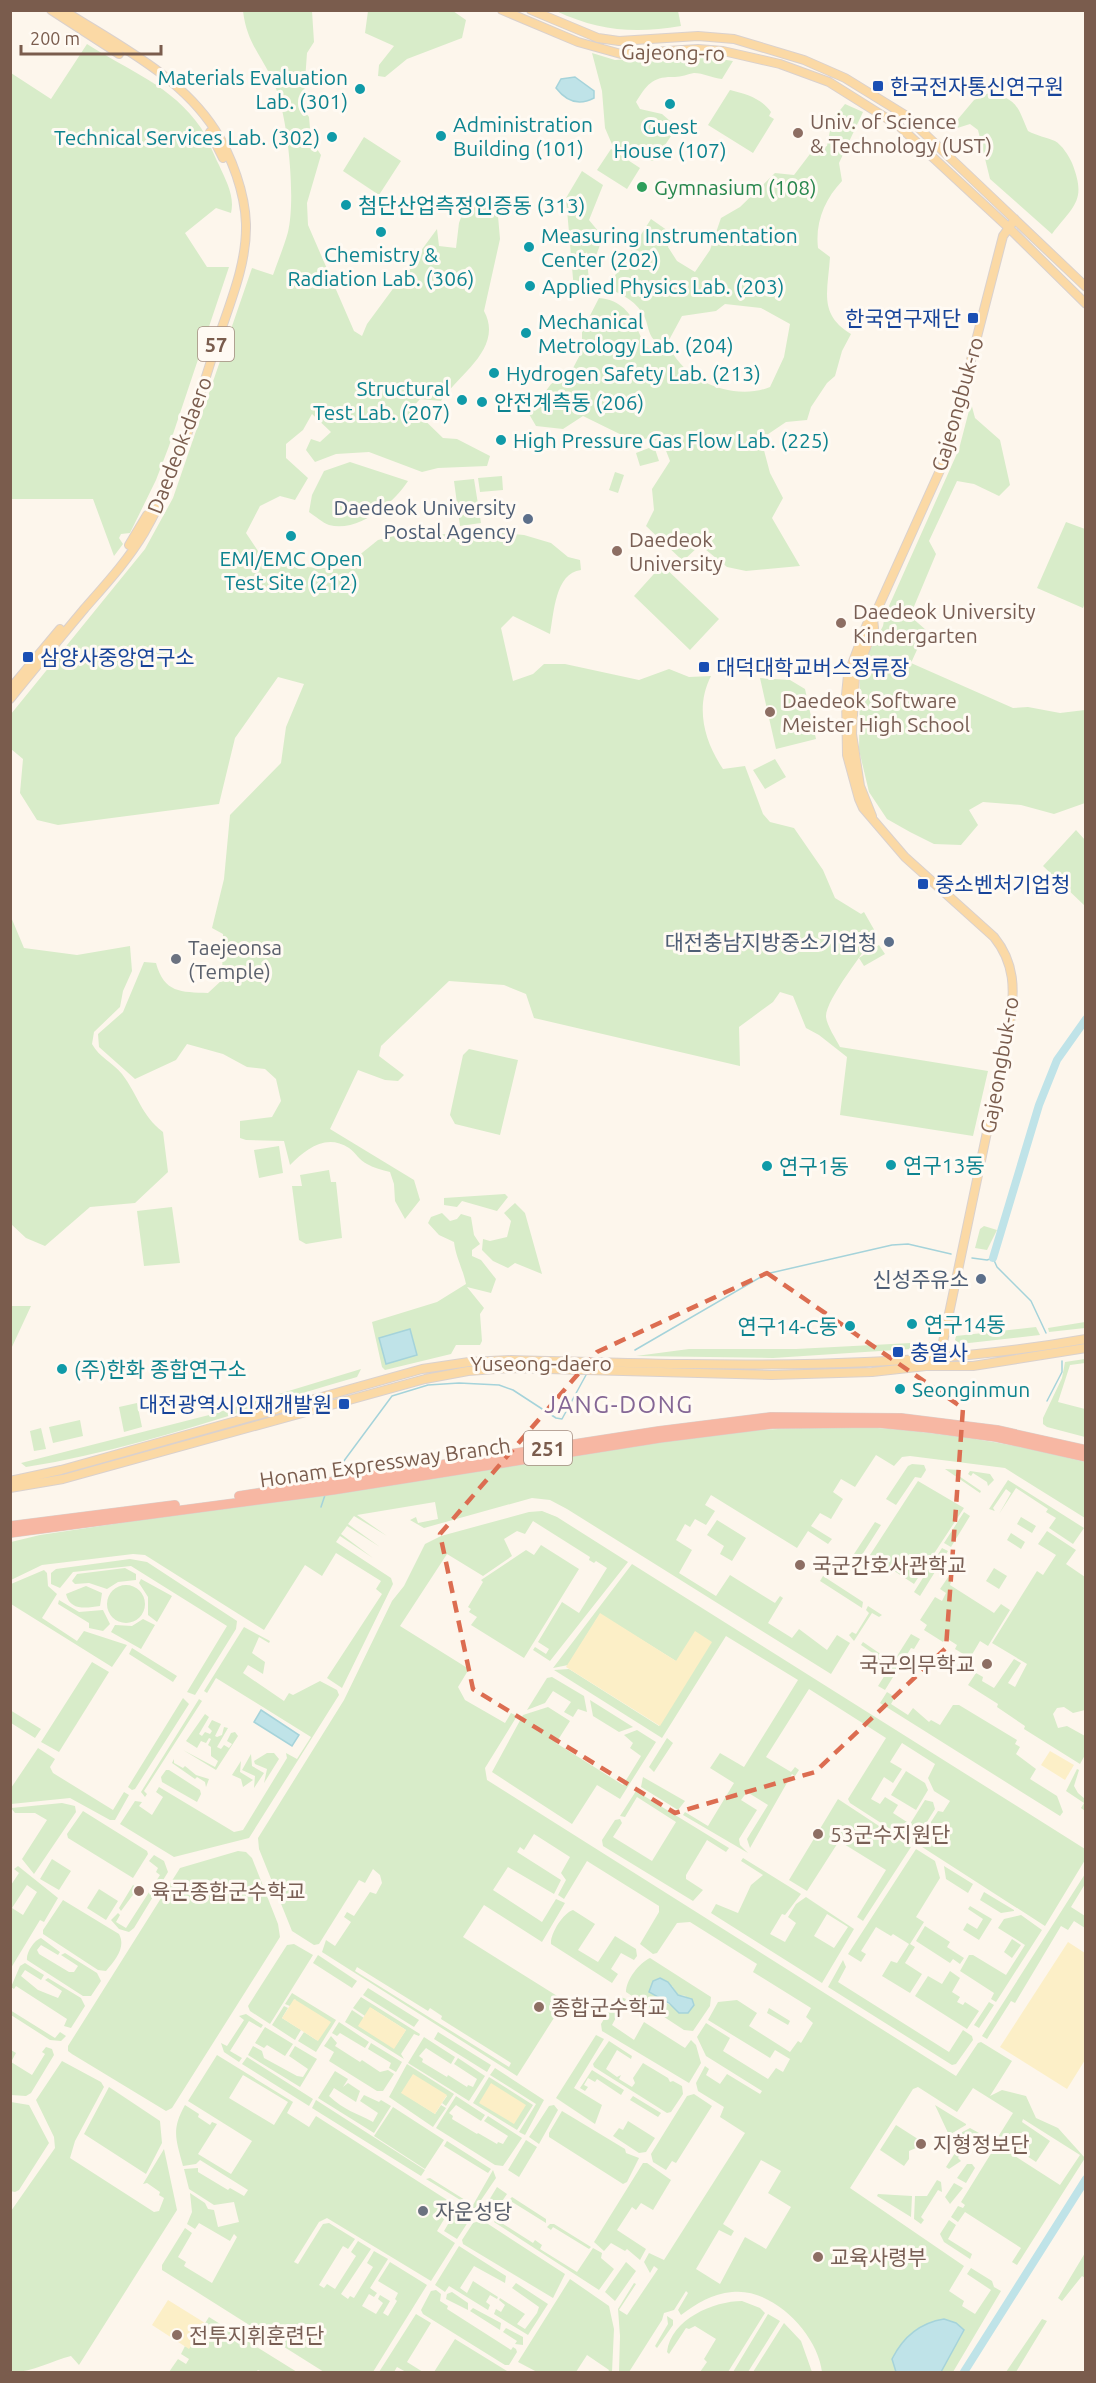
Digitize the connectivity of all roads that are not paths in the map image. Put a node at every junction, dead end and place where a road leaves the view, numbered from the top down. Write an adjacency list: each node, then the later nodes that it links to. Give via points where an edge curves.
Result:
1 (502, 10): 4 (main road, Gajeong-ro, via 578,42 621,54 723,51 810,74 853,95 899,126)
2 (531, 10): 5 (main road, Gajeong-ro, via 598,38 734,39 833,72 905,115)
3 (61, 12): 11 (main road, Daedeok-daero / 57, via 168,86 198,115 232,177 241,234 236,270 157,497 118,562); 12 (main road, Daedeok-daero / 57, via 181,89 202,112 223,144 240,187 245,207 245,241 235,286 183,444 144,534)
4 (999, 218): 6 (main road, Gajeong-ro); 7 (main road)
5 (1015, 219): 6 (main road, Gajeongbuk-ro); 9 (main road, Gajeong-ro)
6 (1008, 227): 7 (main road, Gajeongbuk-ro); 8 (main road, Gajeong-ro)
7 (1002, 236): 8 (main road); 15 (main road, Gajeongbuk-ro, via 946,457 873,619 867,624 848,675 846,728 852,782 863,808 911,863 994,937 1013,976 1010,1022)
8 (1017, 237): 10 (main road, Gajeong-ro)
9 (1086, 287)
10 (1086, 304)
11 (10, 689)
12 (10, 699)
13 (1086, 1339): 15 (main road, Yuseong-daero)
14 (1086, 1348): 15 (main road, Yuseong-daero, via 973,1366)
15 (939, 1361): 18 (main road, Yuseong-daero, via 774,1366 468,1362 422,1369); 19 (main road, Yuseong-daero, via 872,1372 772,1375 510,1368 468,1371 378,1391 63,1479)
16 (1086, 1450): 20 (highway, Honam Expressway Branch / 251, via 931,1421 873,1416 771,1416 220,1499)
17 (1086, 1457): 21 (highway, Honam Expressway Branch / 251, via 996,1437 929,1428 878,1423 772,1424 333,1490)
18 (10, 1481)
19 (10, 1488)
20 (10, 1526)
21 (10, 1533)

